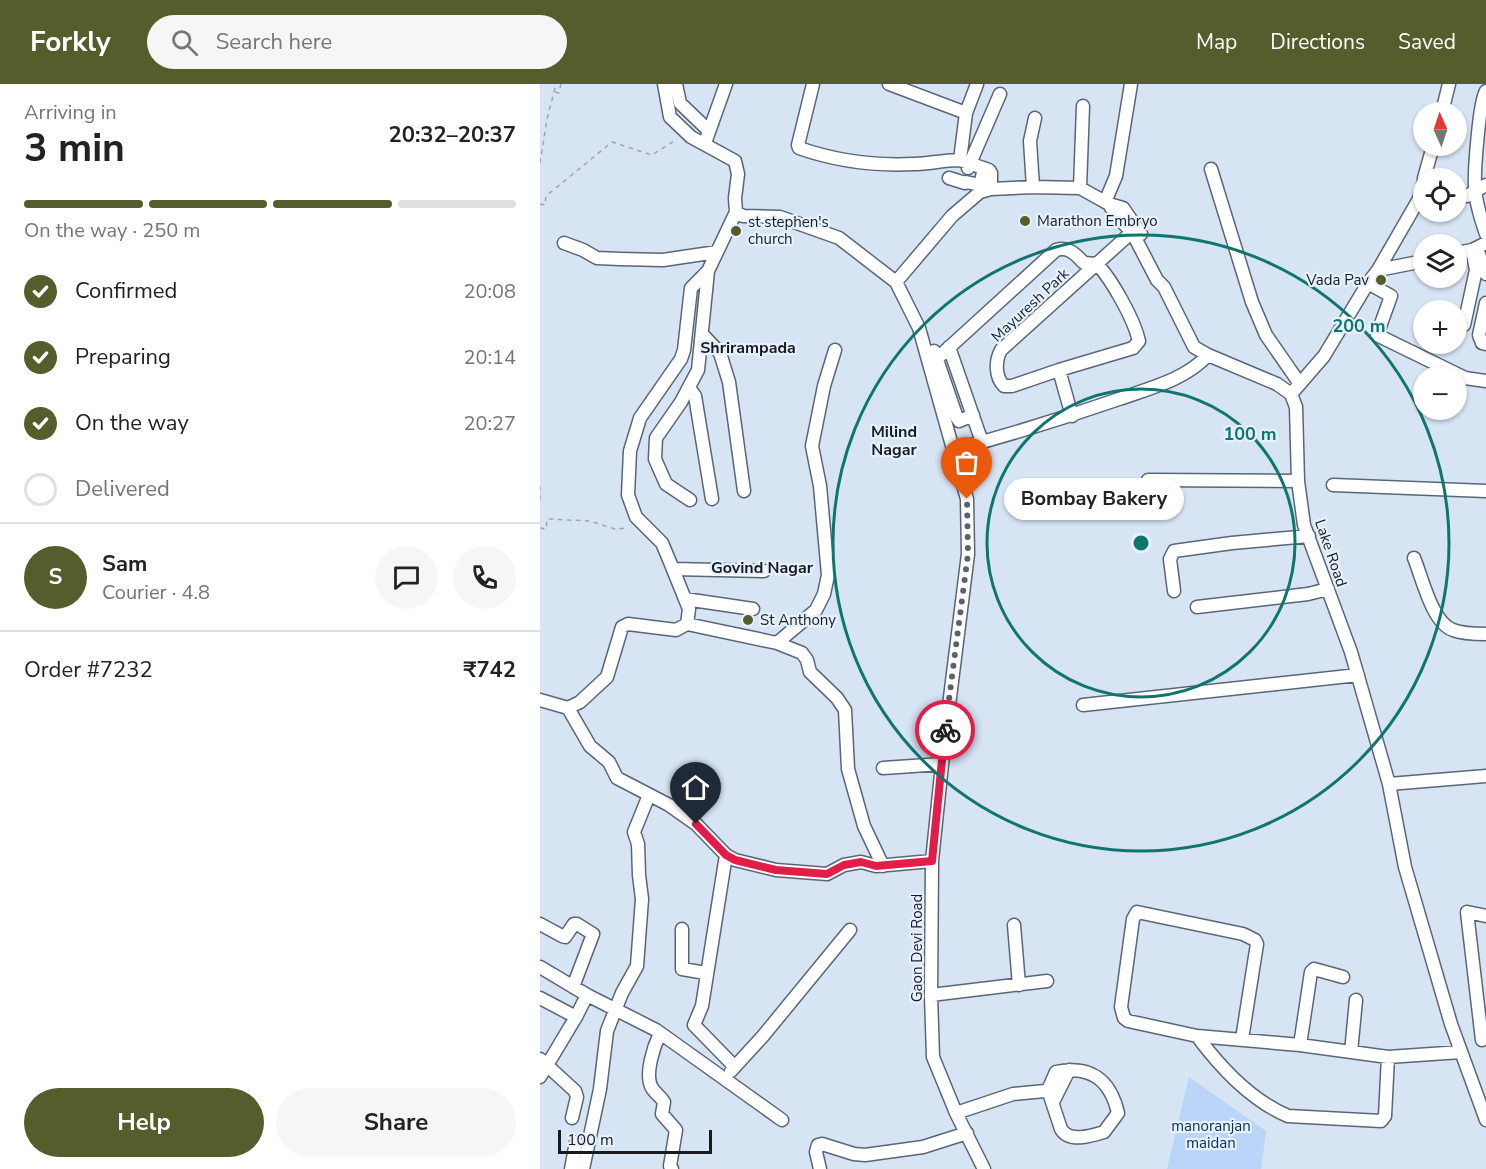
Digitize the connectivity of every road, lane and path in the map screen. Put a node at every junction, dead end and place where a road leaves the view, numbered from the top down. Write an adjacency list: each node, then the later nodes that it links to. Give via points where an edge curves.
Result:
1 (556, 84): 11 (path)
2 (561, 84): 11 (path, via 559,93)
3 (664, 84): 18 (street, via 670,117)
4 (676, 84): 19 (street, via 680,104)
5 (726, 84): 19 (street)
6 (813, 84): 21 (street, via 799,148 877,165)
7 (889, 84): 16 (street)
8 (977, 84): 16 (street)
9 (1131, 84): 28 (street, via 1116,176)
10 (1449, 84): 14 (street)
11 (554, 91): 20 (path)
12 (1486, 91): 27 (street, via 1480,117)
13 (1000, 94): 21 (street)
14 (1444, 102)
15 (1083, 106): 26 (street)
16 (966, 112): 21 (street)
17 (1035, 118): 25 (street, via 1030,141)
18 (687, 132): 19 (street, via 691,137); 29 (path, via 652,155 612,142 546,196 545,205)
19 (707, 137): 31 (street, via 735,161)
20 (540, 164)
21 (964, 165): 24 (street, via 991,173)
22 (1211, 169): 57 (street, via 1252,302)
23 (949, 178): 24 (street)
24 (987, 186): 25 (street); 42 (street, via 952,216)
25 (1033, 187): 26 (street)
26 (1080, 188): 28 (street)
27 (1476, 191): 33 (street)
28 (1107, 203): 32 (street, via 1123,208)
29 (540, 204)
30 (1413, 209): 39 (street)
31 (736, 212): 36 (street); 42 (street, Gaon Devi Road, via 743,216 780,217 839,238)
32 (1134, 233): 38 (street); 44 (street); 52 (street, via 1163,279 1194,347)
33 (1486, 234)
34 (564, 243): 36 (street, via 597,258 663,260)
35 (1478, 247): 41 (street); 46 (street)
36 (717, 252): 40 (street)
37 (1413, 263): 39 (street)
38 (1096, 264): 50 (street, via 1084,263 1066,249 1056,250); 54 (street, via 1114,285 1138,336 1138,344); 54 (street, Mayuresh Park, via 1001,350 996,363 1004,386)
39 (1378, 270): 43 (street)
40 (708, 271): 47 (street); 71 (street, via 691,288 681,359 640,418 630,452 628,495 636,517)
41 (1486, 274)
42 (896, 282): 53 (street, Gaon Devi Road)
43 (1368, 283): 55 (street, via 1390,296 1377,335 1465,378); 57 (street, via 1324,356)
44 (1167, 303)
45 (1486, 303): 48 (street, via 1479,335)
46 (1467, 312)
47 (703, 335): 56 (street, via 698,370); 66 (street, via 720,353 729,382)
48 (1486, 344)
49 (932, 345): 53 (street)
50 (949, 347): 53 (street); 58 (street)
51 (835, 350): 84 (street, via 812,446 828,575 816,610)
52 (1208, 356): 57 (street); 59 (street, via 1174,380)
53 (933, 362): 58 (street, via 958,420); 61 (street, Gaon Devi Road)
54 (1059, 370): 59 (street)
55 (1486, 381)
56 (690, 389): 68 (street, via 695,396); 69 (street, via 656,438 655,459 666,484)
57 (1295, 389): 63 (street, Lake Road)
58 (973, 415): 60 (street)
59 (1072, 416): 60 (street)
60 (982, 442): 61 (street)
61 (953, 450): 89 (street, Gaon Devi Road, via 967,499 968,554)
62 (1148, 480): 63 (street)
63 (1298, 481): 73 (street, Lake Road)
64 (1332, 485): 67 (street)
65 (540, 486): 70 (path)
66 (744, 491)
67 (1486, 491)
68 (712, 499)
69 (690, 500)
70 (540, 502)
71 (645, 526): 72 (path, via 615,529 590,521 548,519 546,529); 75 (street, via 662,543)
72 (540, 528)
73 (1309, 536): 77 (street, Lake Road); 78 (street, via 1174,551 1170,559)
74 (1414, 558): 83 (street, via 1443,624 1453,630)
75 (673, 569): 76 (street); 79 (street)
76 (764, 571)
77 (1328, 589): 80 (street); 85 (street, Lake Road)
78 (1174, 591)
79 (685, 599): 81 (street); 82 (street, via 689,609)
80 (1197, 607)
81 (753, 609)
82 (687, 624): 84 (street); 88 (street, via 676,630 628,624 622,627 607,677)
83 (1486, 634)
84 (777, 642): 96 (street, via 802,653 810,672 845,710 848,769 864,825)
85 (1358, 675): 87 (street); 92 (street, Lake Road)
86 (540, 699): 88 (street)
87 (1083, 705)
88 (568, 708): 93 (street, via 590,746 609,762 617,778)
89 (942, 764): 90 (street); 95 (street, Gaon Devi Road)
90 (883, 768)
91 (1486, 776): 92 (street)
92 (1389, 784): 120 (street, Lake Road, via 1405,867)
93 (649, 795): 94 (street, via 696,824); 112 (street, via 634,832 642,899 637,966)
94 (726, 855): 96 (street, via 776,870 827,874 861,862); 103 (street)
95 (932, 861): 96 (street); 108 (street, Gaon Devi Road)
96 (883, 866)
97 (1486, 916): 117 (street, via 1467,912)
98 (540, 924): 107 (street, via 565,937 574,924 593,934)
99 (1014, 925): 106 (street)
100 (682, 929): 103 (street, via 682,969)
101 (850, 930): 123 (street)
102 (540, 967): 107 (street)
103 (706, 974): 123 (street, via 702,1006 694,1025)
104 (1343, 976): 118 (street, via 1314,969 1311,972)
105 (1047, 981): 106 (street)
106 (1019, 985): 108 (street)
107 (573, 987): 109 (street)
108 (931, 994): 126 (street, Gaon Devi Road, via 933,1057)
109 (586, 995): 112 (street); 113 (street)
110 (540, 998): 113 (street)
111 (1356, 1000): 119 (street)
112 (616, 1010): 114 (street); 133 (street, via 607,1031 600,1089)
113 (576, 1017): 122 (street)
114 (660, 1033): 124 (street); 134 (street, via 652,1051 650,1084 664,1102 662,1114 676,1130)
115 (1197, 1036): 116 (street); 116 (street, via 1124,1018 1121,1007 1137,912 1243,934 1255,940); 121 (street, via 1225,1071 1288,1116 1381,1120 1385,1116)
116 (1242, 1039): 118 (street)
117 (1482, 1040)
118 (1300, 1045): 119 (street)
119 (1351, 1052): 121 (street)
120 (1461, 1052): 121 (street); 129 (street, Lake Road)
121 (1388, 1057)
122 (544, 1066): 127 (street, via 575,1092)
123 (735, 1067): 124 (street)
124 (725, 1080): 128 (street)
125 (1050, 1096): 125 (street, via 1056,1072 1082,1070 1105,1083 1118,1113 1104,1132 1070,1137 1061,1129); 126 (street, via 1012,1094)
126 (956, 1113): 130 (street, Gaon Devi Road)
127 (575, 1117)
128 (782, 1120)
129 (1486, 1120)
130 (967, 1133): 135 (street, via 923,1147 865,1155 822,1144 816,1152); 136 (street, Gaon Devi Road)
131 (576, 1142): 132 (street)
132 (572, 1169)
133 (583, 1169)
134 (672, 1169)
135 (820, 1169)
136 (984, 1169)

